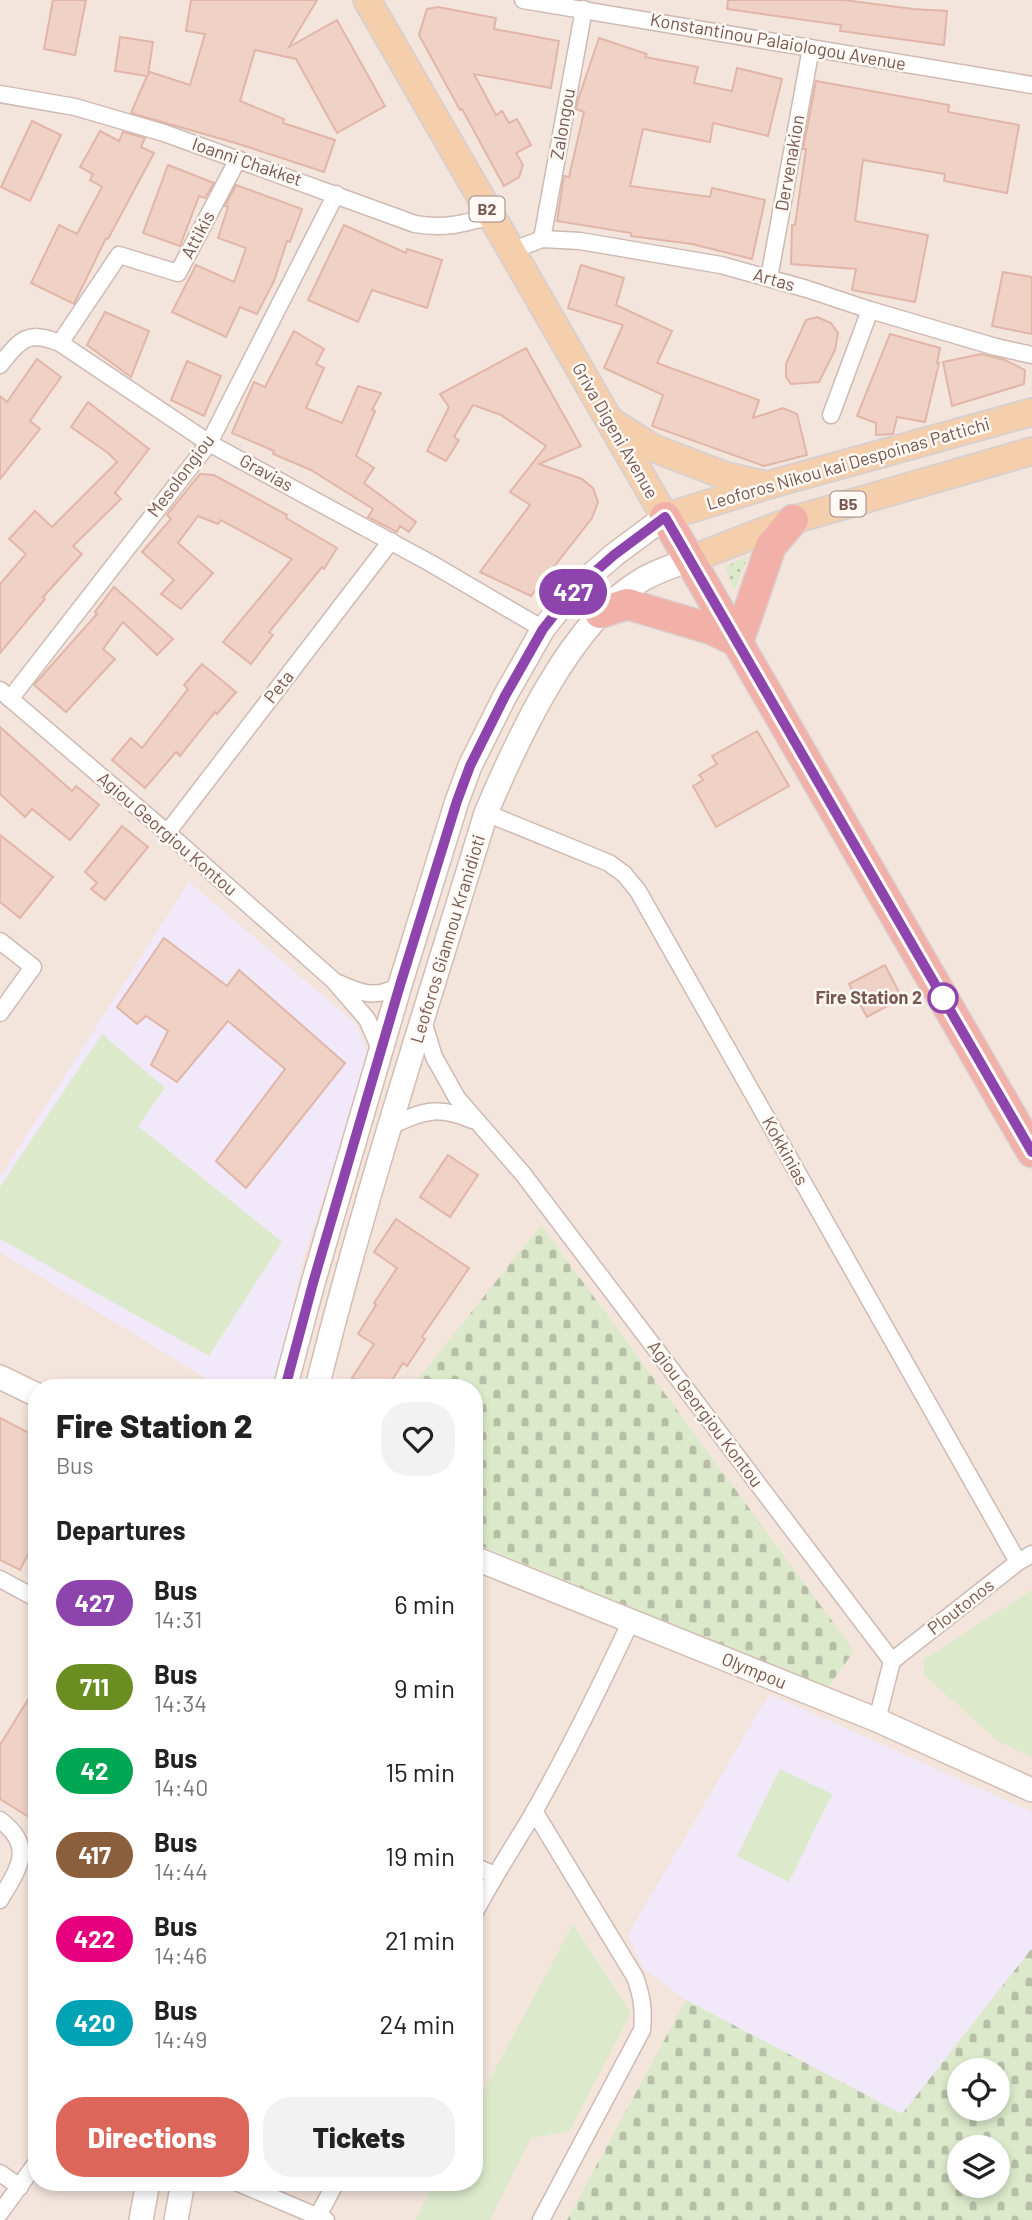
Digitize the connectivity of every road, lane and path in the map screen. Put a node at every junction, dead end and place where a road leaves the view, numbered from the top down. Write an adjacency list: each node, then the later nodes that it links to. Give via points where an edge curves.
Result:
1 (367, 0): 9 (main road, Griva Digeni Avenue / B2)
2 (523, 0): 3 (street, Konstantinou Palaiologou Avenue)
3 (584, 9): 4 (street, Konstantinou Palaiologou Avenue); 10 (street, Zalongou)
4 (811, 48): 5 (street, Konstantinou Palaiologou Avenue); 12 (street, Dervenakion)
5 (1032, 85)
6 (0, 94): 7 (street, Ioanni Chakket, via 75,107)
7 (238, 159): 8 (street, Ioanni Chakket); 14 (street, Attikis, via 178,273 119,255)
8 (336, 194): 9 (street, Ioanni Chakket, via 435,227); 20 (street, Mesolongiou)
9 (491, 216): 11 (main road, Griva Digeni Avenue / B2)
10 (542, 239): 11 (street, Artas); 12 (street, Artas, via 580,240 708,262)
11 (511, 251): 19 (main road, Griva Digeni Avenue / B2)
12 (769, 278): 13 (street, Artas)
13 (870, 310): 15 (street, Artas); 18 (street)
14 (60, 343): 16 (street, Gravias, via 30,336); 20 (street, Gravias)
15 (1032, 355)
16 (0, 365)
17 (1032, 412): 22 (main road, Leoforos Nikou kai Despoinas Pattichi / B5)
18 (831, 415)
19 (607, 419): 22 (main road, via 653,448 726,476); 23 (main road, Griva Digeni Avenue / B2)
20 (209, 443): 25 (street, Gravias); 30 (street, Mesolongiou)
21 (1032, 451): 24 (main road, B5)
22 (768, 485): 23 (main road, Leoforos Nikou kai Despoinas Pattichi / B5)
23 (665, 517): 26 (highway, Griva Digeni Avenue / B2); 28 (main road, Leoforos Giannou Kranidioti, via 574,590)
24 (793, 520): 26 (main road, B5); 29 (highway, via 771,546)
25 (391, 541): 28 (street, Gravias); 32 (street, Peta)
26 (689, 560): 27 (main road, Leoforos Giannou Kranidioti, via 640,580); 29 (highway, Griva Digeni Avenue / B2)
27 (600, 613): 29 (highway, via 627,604 710,628); 31 (main road, Leoforos Giannou Kranidioti, via 575,642 536,710)
28 (543, 629): 35 (main road, Leoforos Giannou Kranidioti, via 470,766)
29 (738, 642): 41 (highway, Griva Digeni Avenue / B2)
30 (5, 694): 32 (street, Agiou Georgiou Kontou)
31 (486, 813): 37 (main road, Leoforos Giannou Kranidioti); 46 (street, Kokkinias, via 609,863 638,891)
32 (167, 833): 34 (street, Agiou Georgiou Kontou)
33 (0, 941): 36 (street, via 33,967)
34 (333, 980): 35 (street, Agiou Georgiou Kontou, via 365,994 387,993); 38 (street, Agiou Georgiou Kontou, via 367,1019)
35 (400, 985): 38 (main road, Leoforos Giannou Kranidioti)
36 (0, 1013)
37 (423, 1021): 39 (street, Agiou Georgiou Kontou, via 445,1078); 40 (main road, Leoforos Giannou Kranidioti)
38 (381, 1051): 43 (main road, Leoforos Giannou Kranidioti)
39 (478, 1123): 40 (street, Agiou Georgiou Kontou, via 452,1111 436,1111); 51 (street, Agiou Georgiou Kontou, via 523,1174)
40 (390, 1126): 44 (main road, Leoforos Giannou Kranidioti)
41 (1032, 1152)
42 (0, 1377): 45 (main road)
43 (287, 1379)
44 (319, 1379)
45 (28, 1391)
46 (1025, 1558): 51 (street, Ploutonos)
47 (483, 1562): 50 (main road, Olympou)
48 (0, 1579): 49 (street)
49 (28, 1594)
50 (631, 1620): 52 (main road, Olympou); 54 (street)
51 (892, 1661): 52 (street)
52 (877, 1720): 53 (main road, Olympou)
53 (1032, 1790)
54 (534, 1811): 57 (street); 71 (street, via 635,1977 644,2013 642,2029)
55 (0, 1820): 59 (street, via 12,1829 22,1854)
56 (483, 1870): 57 (street)
57 (495, 1875): 58 (street)
58 (483, 1897)
59 (0, 1900)
60 (0, 2173): 62 (street)
61 (28, 2174): 62 (street)
62 (19, 2187): 67 (street)
63 (146, 2191): 69 (main road)
64 (181, 2191): 70 (main road)
65 (258, 2191): 68 (street)
66 (332, 2191): 68 (street)
67 (0, 2213)
68 (322, 2218)
69 (141, 2220)
70 (176, 2220)
71 (541, 2220)

